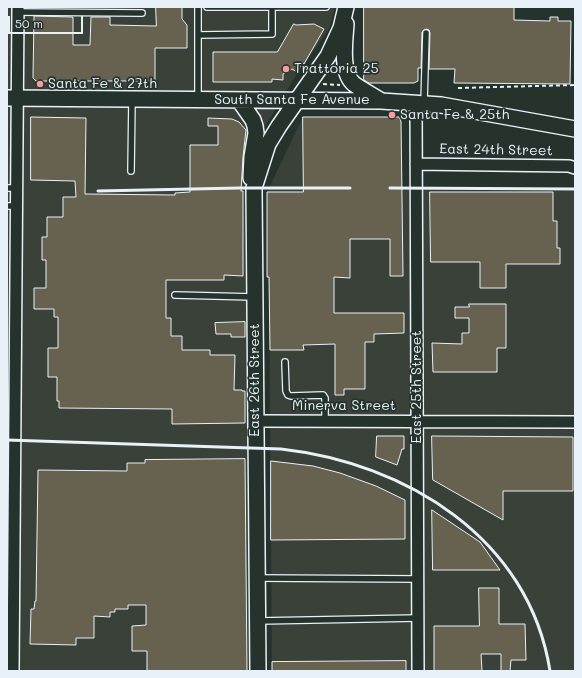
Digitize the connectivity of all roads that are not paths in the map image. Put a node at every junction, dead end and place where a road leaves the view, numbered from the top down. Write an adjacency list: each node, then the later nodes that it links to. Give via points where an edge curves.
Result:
1 (198, 7): 9 (lane)
2 (207, 7): 5 (lane)
3 (326, 7): 5 (lane)
4 (346, 7): 14 (main road, via 341,28 328,56); 15 (main road, via 347,74 354,84)
5 (272, 8): 9 (lane, via 272,34)
6 (18, 10): 7 (lane); 10 (street)
7 (142, 13)
8 (426, 33): 16 (lane)
9 (198, 35): 12 (lane)
10 (12, 98): 11 (main road, South Santa Fe Avenue); 21 (street)
11 (132, 99): 12 (main road, South Santa Fe Avenue); 20 (lane)
12 (198, 100): 13 (main road, South Santa Fe Avenue)
13 (239, 100): 14 (main road, South Santa Fe Avenue); 23 (main road, via 253,120 256,133 251,173)
14 (297, 101): 15 (main road, South Santa Fe Avenue); 23 (main road, East 26th Street, via 268,144 254,188)
15 (381, 101): 16 (main road, South Santa Fe Avenue)
16 (420, 103): 17 (main road, South Santa Fe Avenue, via 464,108); 18 (street, East 25th Street)
17 (575, 128)
18 (416, 164): 19 (street, East 24th Street); 30 (street, East 25th Street)
19 (575, 168)
20 (131, 171)
21 (11, 188): 22 (street)
22 (11, 206): 27 (street)
23 (254, 206): 25 (main road, East 26th Street)
24 (175, 295): 25 (lane)
25 (255, 297): 28 (main road, East 26th Street)
26 (285, 362): 29 (lane, via 288,394 323,395)
27 (11, 419): 36 (street)
28 (256, 421): 29 (street, Minerva Street); 32 (main road, East 26th Street)
29 (325, 421): 30 (street, Minerva Street)
30 (417, 421): 31 (street, Minerva Street); 33 (street, East 25th Street)
31 (575, 422)
32 (257, 578): 33 (lane); 35 (main road, East 26th Street)
33 (418, 578): 34 (street, East 25th Street)
34 (418, 618): 35 (lane); 38 (street, East 25th Street)
35 (257, 621): 37 (main road, East 26th Street)
36 (13, 671)
37 (258, 671)
38 (418, 671)

